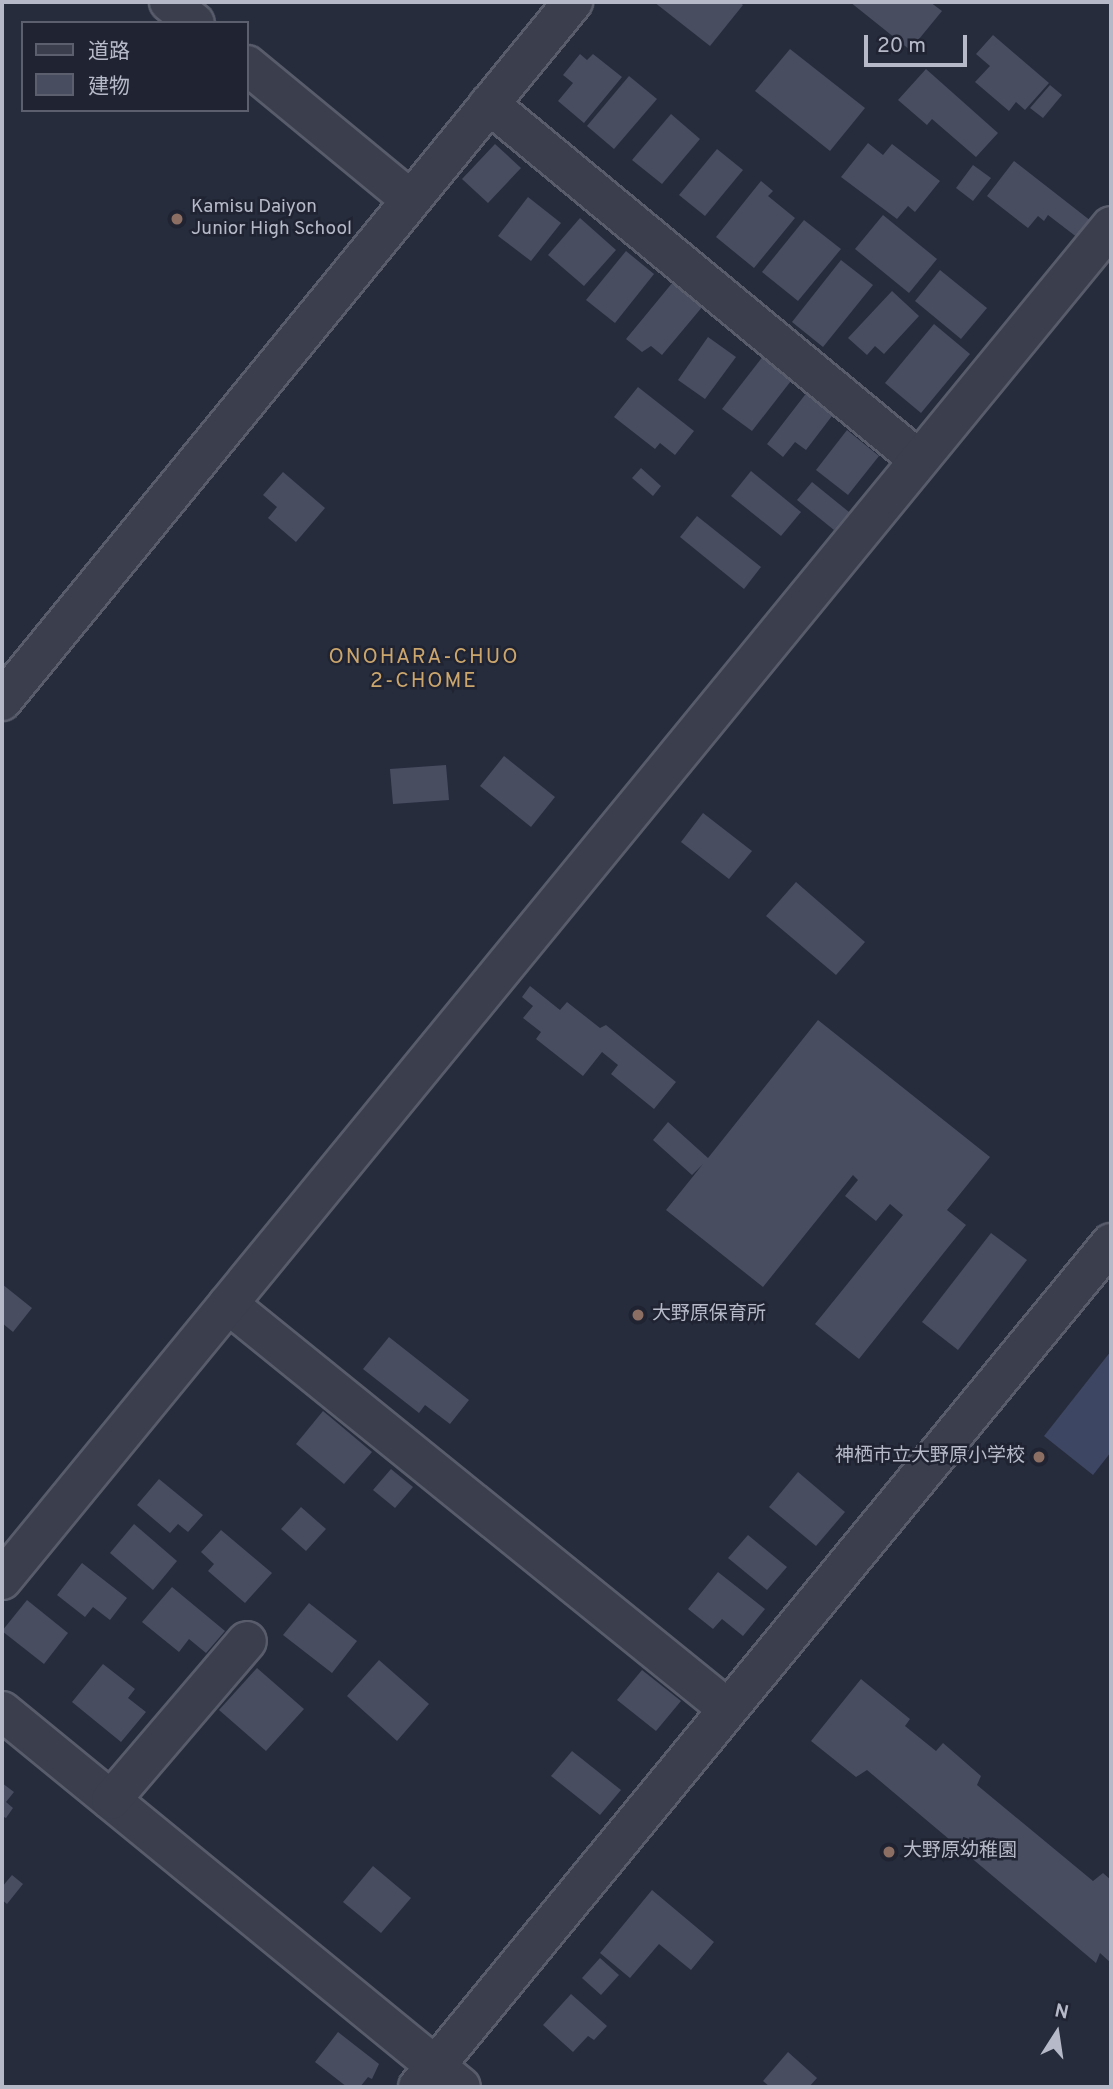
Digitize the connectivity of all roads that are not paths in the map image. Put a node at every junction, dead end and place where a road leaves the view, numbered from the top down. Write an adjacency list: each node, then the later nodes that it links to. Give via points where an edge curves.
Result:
1 (169, 2): 3 (street)
2 (573, 2): 5 (street)
3 (193, 21)
4 (248, 66): 6 (street)
5 (489, 104): 6 (street); 8 (street)
6 (411, 200): 9 (street)
7 (1111, 226): 8 (street)
8 (919, 460): 11 (street)
9 (2, 701)
10 (1111, 1243): 14 (street)
11 (228, 1304): 12 (street); 14 (street)
12 (2, 1580)
13 (247, 1641): 16 (street)
14 (728, 1709): 17 (street)
15 (2, 1711): 16 (street)
16 (111, 1800): 17 (street)
17 (438, 2080)

